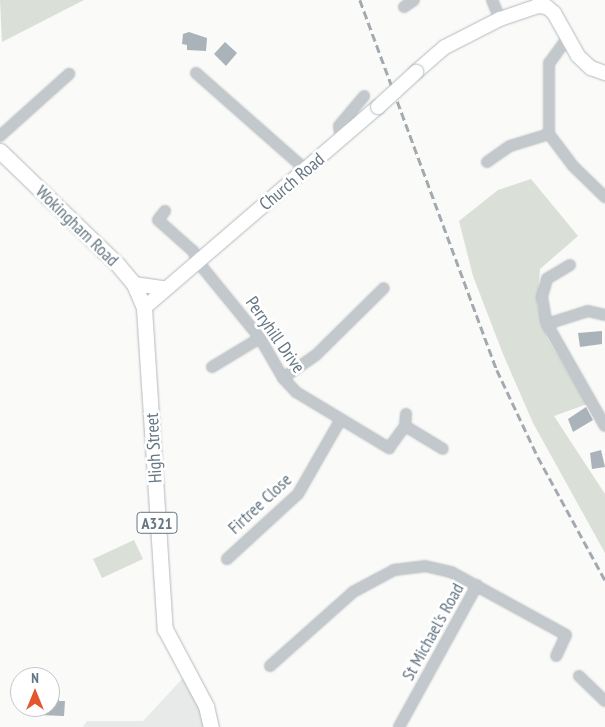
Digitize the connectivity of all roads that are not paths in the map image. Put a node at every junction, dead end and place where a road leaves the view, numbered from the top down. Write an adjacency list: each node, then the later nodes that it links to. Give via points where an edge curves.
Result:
1 (414, 0): 4 (street)
2 (492, 0): 5 (street)
3 (549, 3): 5 (street); 6 (street)
4 (404, 7)
5 (500, 19): 13 (street, Church Road, bridge, via 445,46)
6 (566, 40): 8 (street, via 592,68); 11 (street, via 549,63)
7 (196, 73): 16 (street)
8 (605, 73)
9 (69, 74): 12 (street)
10 (364, 96): 13 (street, via 339,126)
11 (549, 134): 15 (street, via 510,146); 17 (street, via 573,166)
12 (0, 136)
13 (341, 140): 16 (street, Church Road)
14 (0, 151): 21 (main road, Wokingham Road / A321)
15 (487, 162)
16 (306, 170): 19 (street, Church Road)
17 (605, 197)
18 (165, 211): 19 (street, Perryhill Drive, via 158,220 193,251)
19 (198, 262): 22 (street, Church Road); 27 (street, Perryhill Drive)
20 (570, 265): 26 (street, via 547,279 542,298)
21 (134, 284): 22 (street); 24 (main road, Wokingham Road / A321)
22 (164, 288): 24 (street, Church Road)
23 (384, 288): 29 (street, via 316,355)
24 (144, 308): 41 (main road, High Street / A321, via 166,629 206,706)
25 (605, 315): 26 (street, via 588,311)
26 (547, 324): 33 (street)
27 (260, 338): 28 (street); 29 (street, Perryhill Drive)
28 (212, 367)
29 (283, 378): 31 (street, Perryhill Drive, via 296,392)
30 (406, 414): 32 (street)
31 (341, 418): 32 (street, Perryhill Drive, via 389,448); 35 (street, Firtree Close, via 298,494)
32 (405, 426): 34 (street)
33 (605, 426)
34 (443, 449)
35 (226, 559)
36 (477, 585): 37 (street, via 566,635); 38 (street, St Michael's Road, via 451,572 431,567 394,570 353,592); 42 (street, St Michael's Road)
37 (556, 656)
38 (270, 666)
39 (579, 676): 40 (street)
40 (605, 701)
41 (211, 727)
42 (399, 727)

